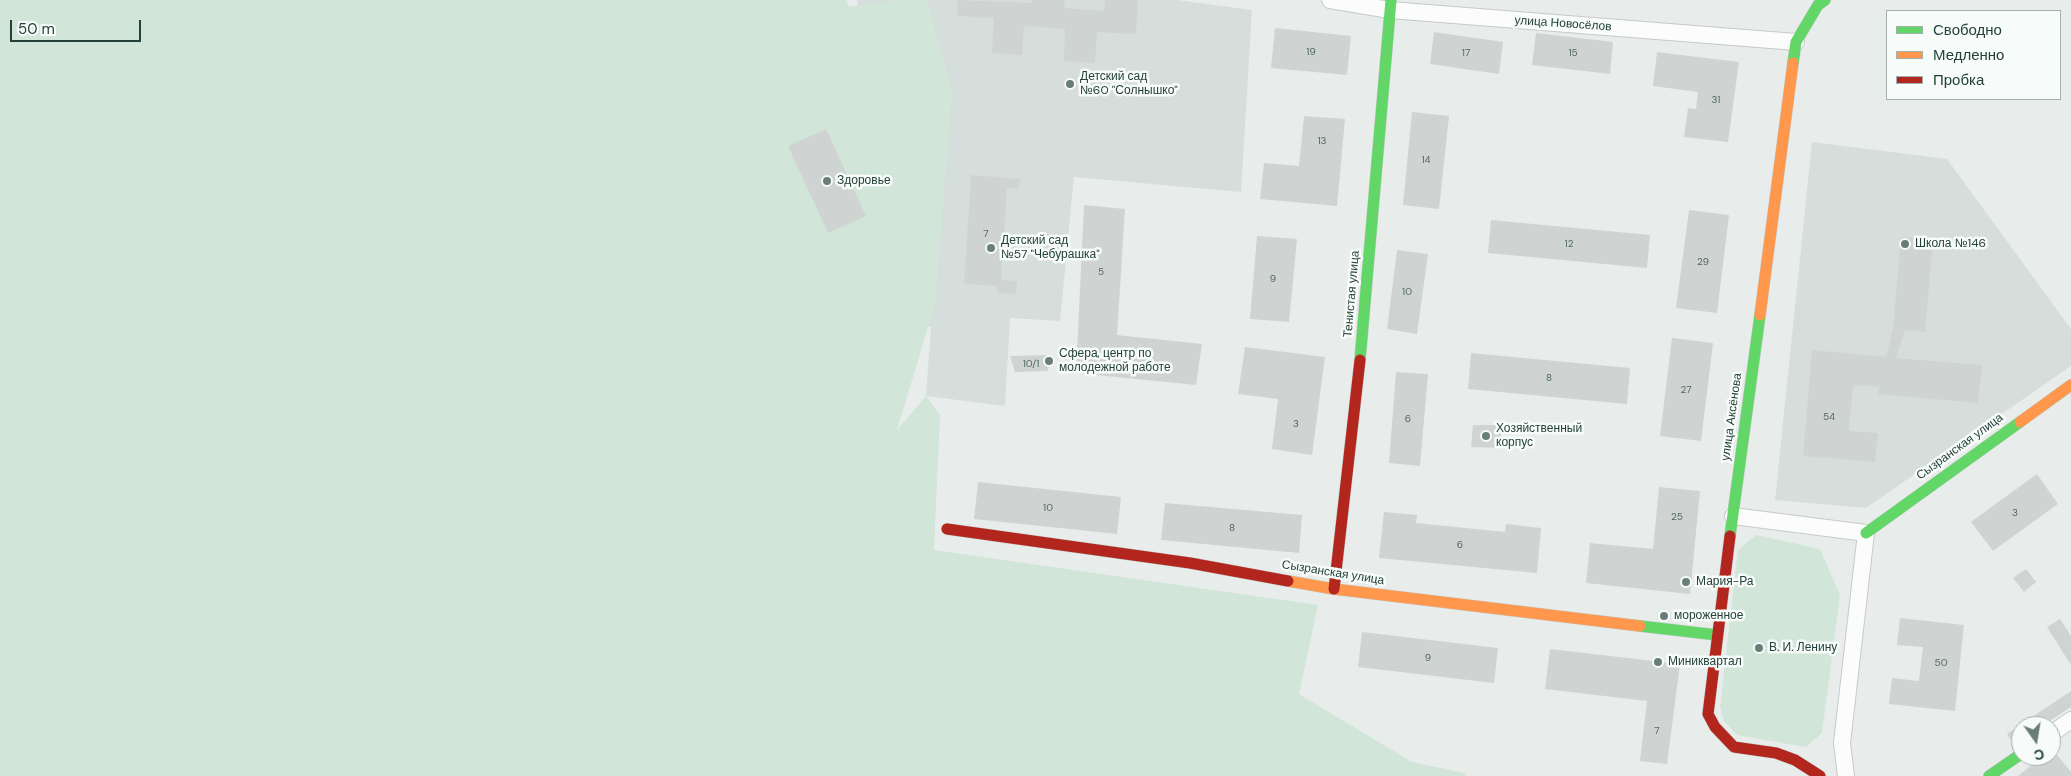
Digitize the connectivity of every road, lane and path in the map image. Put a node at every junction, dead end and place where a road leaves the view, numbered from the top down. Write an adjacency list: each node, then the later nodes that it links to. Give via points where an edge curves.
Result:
1 (1330, 0): 3 (street, улица Новосёлов)
2 (1825, 0): 4 (street, улица Аксёнова, via 1818,5)
3 (1390, 5): 4 (street, улица Новосёлов); 9 (street, Тенистая улица, via 1365,311)
4 (1796, 42): 6 (street, улица Аксёнова)
5 (2071, 385): 8 (street, Сызранская улица)
6 (1733, 516): 8 (street); 10 (street, улица Аксёнова)
7 (946, 529): 9 (street, Сызранская улица, via 1190,563)
8 (1866, 532): 13 (street, via 1842,743)
9 (1334, 589): 10 (street, Сызранская улица)
10 (1717, 635): 12 (street, улица Аксёнова, via 1708,714 1715,727 1734,746 1776,753 1795,760)
11 (2011, 761): 14 (street)
12 (1820, 776)
13 (1846, 776)
14 (1989, 776)

